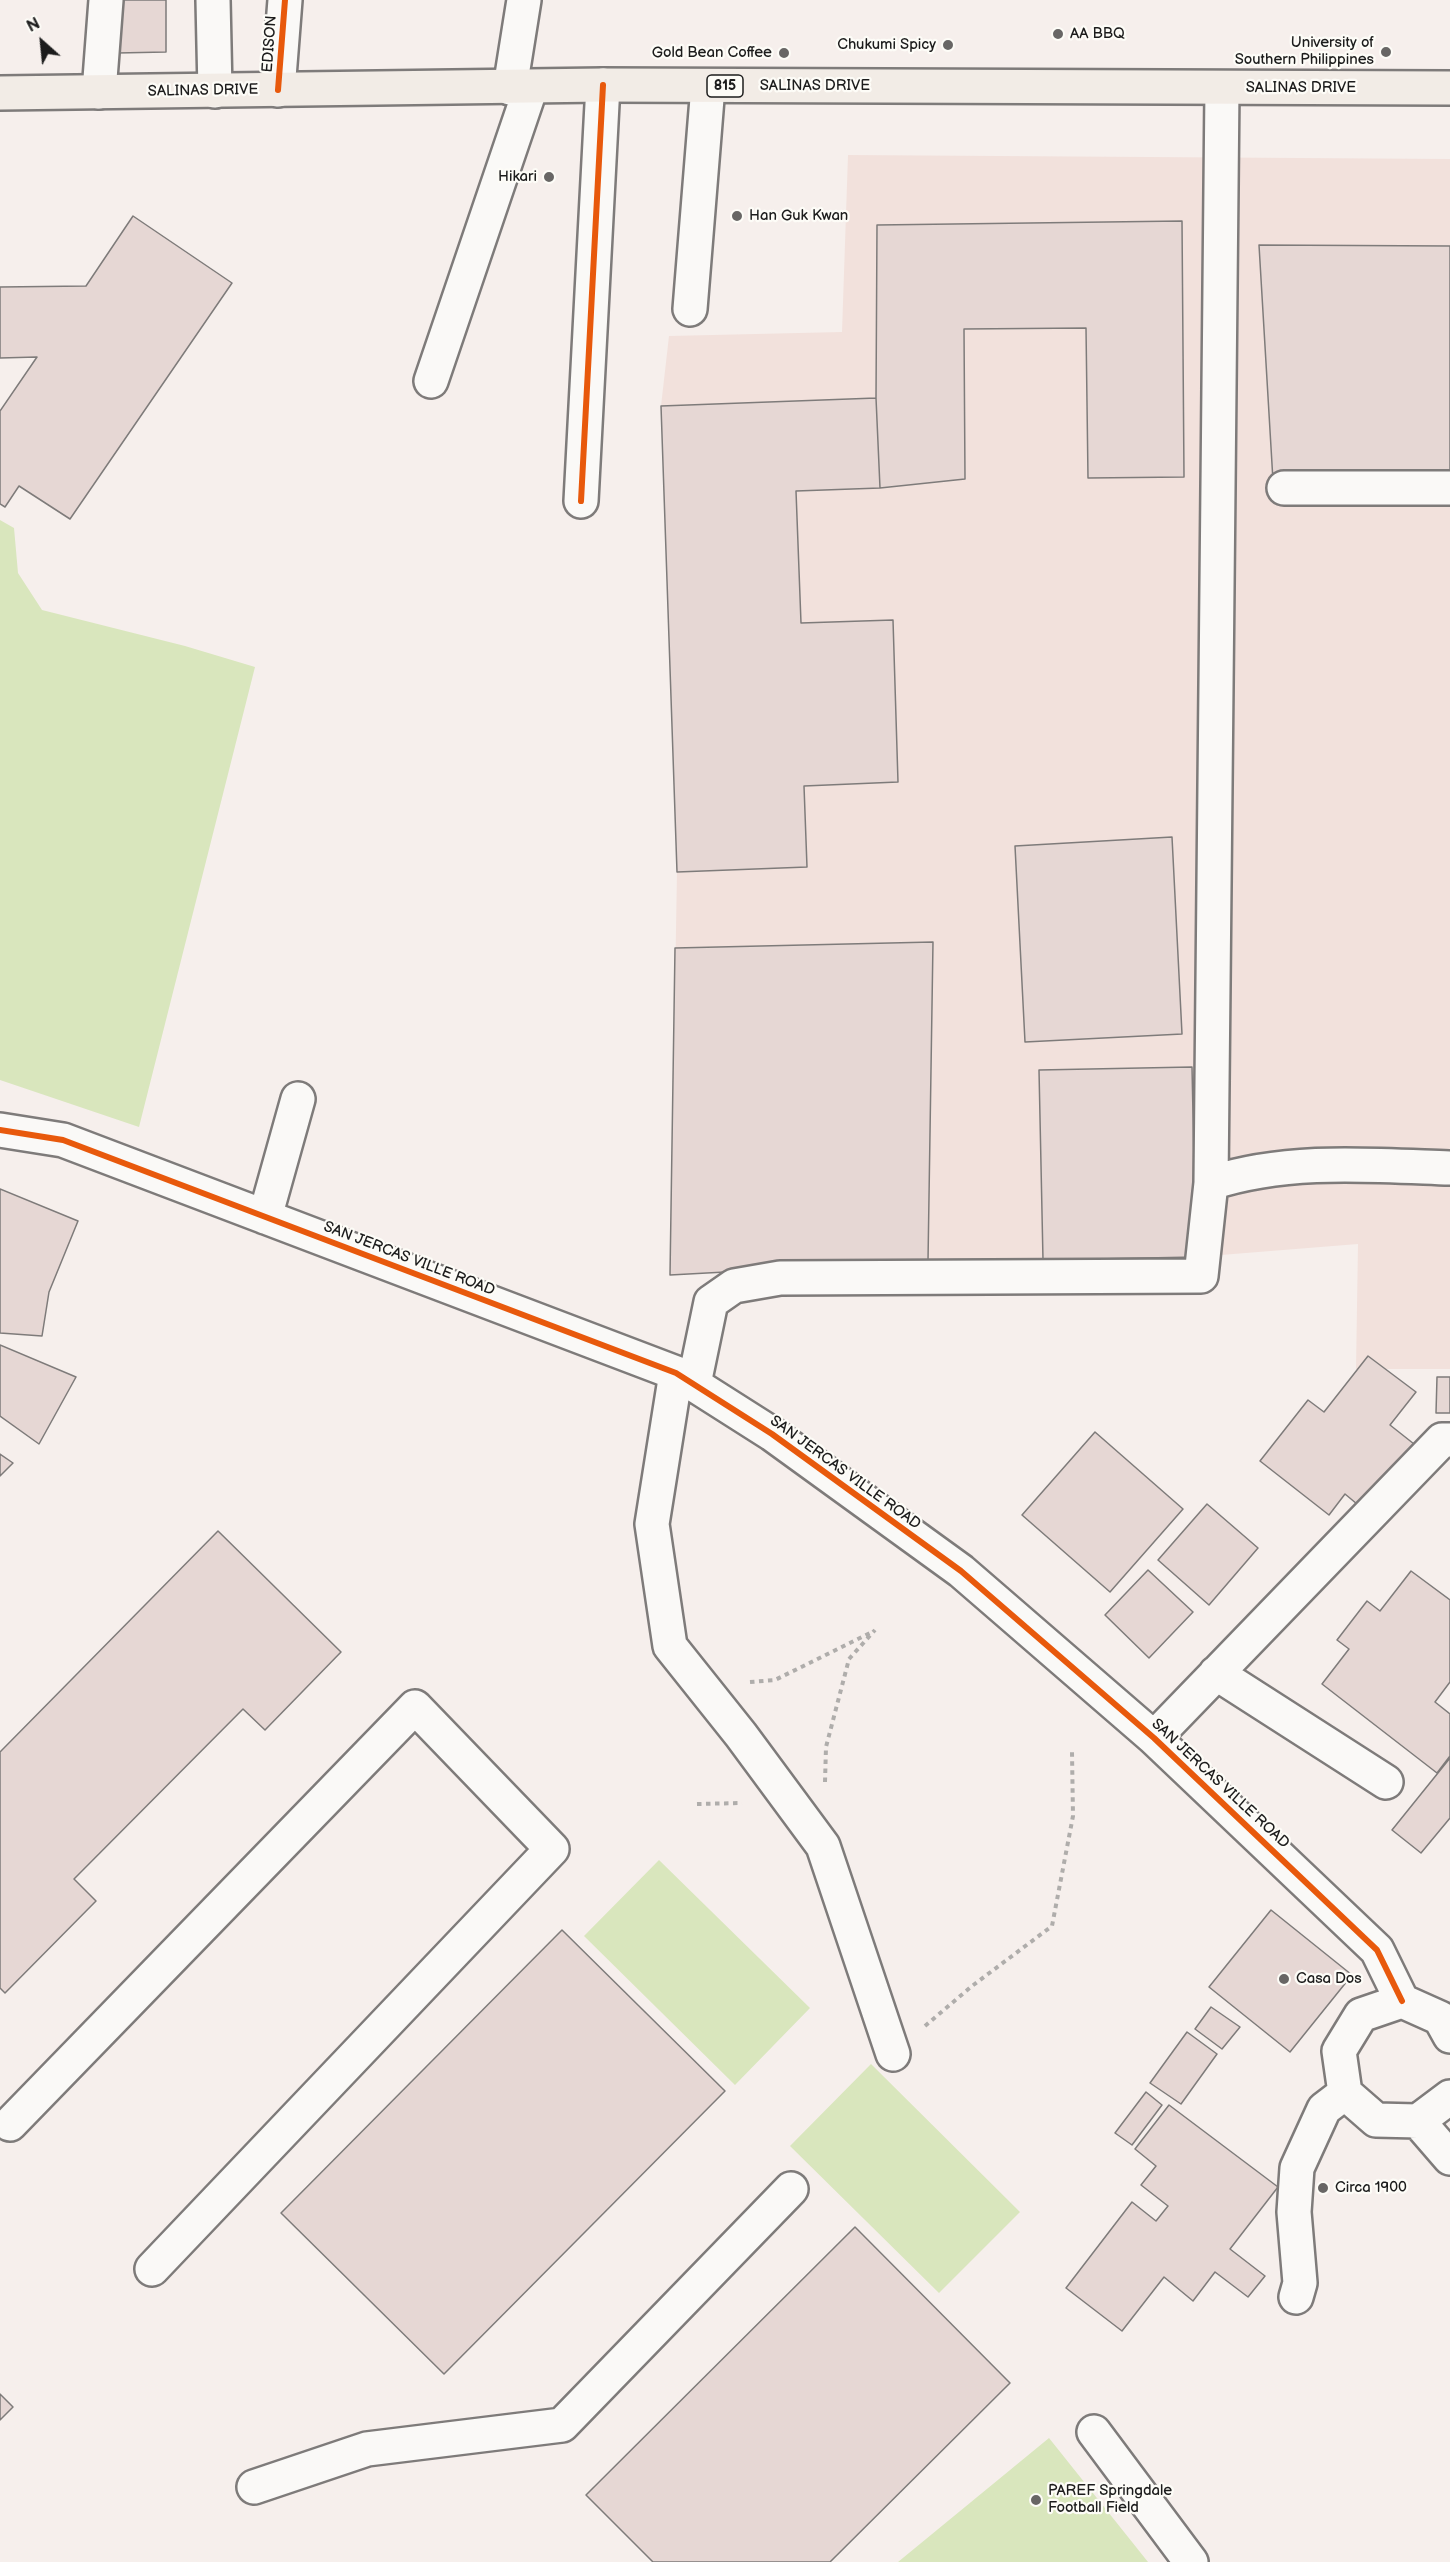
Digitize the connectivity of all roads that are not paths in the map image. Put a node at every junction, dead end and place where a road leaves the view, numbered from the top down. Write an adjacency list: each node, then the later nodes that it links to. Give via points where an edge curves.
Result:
1 (106, 0): 11 (street)
2 (213, 0): 12 (street)
3 (285, 0): 10 (street, EDISON)
4 (524, 0): 7 (street)
5 (603, 85): 6 (main road, SALINAS DRIVE / 815); 7 (main road, SALINAS DRIVE / 815); 18 (street)
6 (708, 86): 8 (main road, SALINAS DRIVE / 815); 14 (street)
7 (521, 88): 10 (main road, SALINAS DRIVE / 815); 15 (street)
8 (1222, 88): 9 (main road, SALINAS DRIVE / 815); 22 (street)
9 (1450, 88)
10 (278, 90): 12 (main road, SALINAS DRIVE / 815)
11 (99, 92): 12 (main road, SALINAS DRIVE / 815); 13 (main road, SALINAS DRIVE / 815)
12 (215, 92)
13 (0, 93)
14 (690, 309)
15 (431, 381)
16 (1284, 488): 17 (street)
17 (1450, 488)
18 (581, 501)
19 (298, 1099): 23 (street)
20 (0, 1130): 23 (street, SAN JERCAS VILLE ROAD, via 63,1140)
21 (1450, 1168): 22 (street, via 1310,1165 1245,1172)
22 (1210, 1183): 24 (street, via 1201,1276 826,1277 780,1278 734,1286 711,1302)
23 (265, 1217): 24 (street, SAN JERCAS VILLE ROAD)
24 (685, 1378): 27 (street, SAN JERCAS VILLE ROAD, via 772,1434 961,1571); 31 (street, via 652,1524 670,1646 823,1846)
25 (1450, 1440): 26 (street, via 1442,1440)
26 (1216, 1673): 27 (street); 28 (street)
27 (1154, 1738): 29 (street, SAN JERCAS VILLE ROAD, via 1377,1950)
28 (1386, 1782)
29 (1402, 2001): 30 (street, via 1440,2018); 32 (street, via 1361,2015 1339,2051)
30 (1450, 2036)
31 (893, 2054)
32 (1345, 2093): 34 (street, via 1376,2120); 39 (street, via 1324,2109 1298,2168 1294,2212 1300,2283)
33 (1450, 2097): 34 (street)
34 (1418, 2121): 36 (street)
35 (10, 2124): 38 (street, via 415,1707 552,1849)
36 (1450, 2158)
37 (791, 2189): 41 (street, via 562,2425 367,2449)
38 (152, 2269)
39 (1296, 2297)
40 (1094, 2432): 42 (street)
41 (254, 2487)
42 (1191, 2562)

